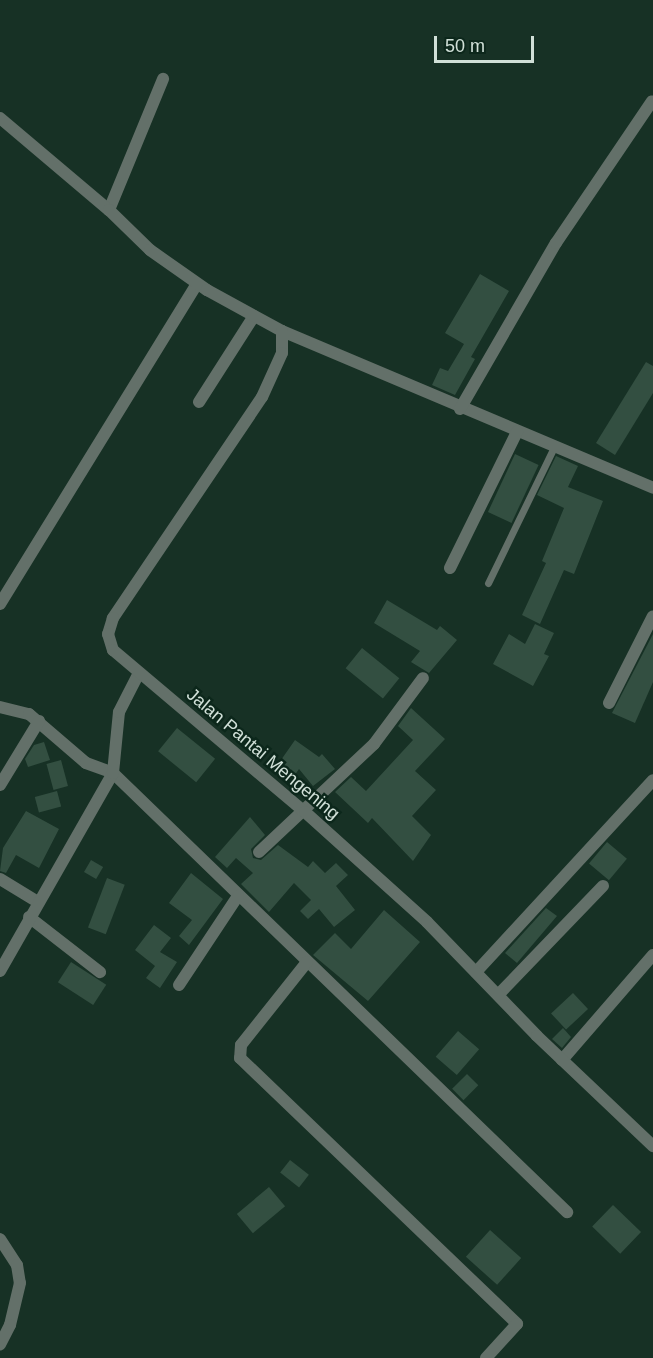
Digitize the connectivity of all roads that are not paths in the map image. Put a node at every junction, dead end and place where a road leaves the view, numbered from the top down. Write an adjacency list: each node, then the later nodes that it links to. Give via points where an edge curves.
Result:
1 (163, 79): 4 (street)
2 (652, 101): 9 (street, via 556,243)
3 (0, 118): 4 (street)
4 (109, 210): 5 (street, via 150,250)
5 (197, 284): 6 (street); 15 (street)
6 (254, 316): 7 (street); 8 (street)
7 (282, 331): 9 (street); 17 (street, Jalan Pantai Mengening, via 282,353 262,397 109,627 113,650)
8 (199, 402)
9 (460, 409): 10 (street)
10 (517, 432): 11 (street); 13 (street)
11 (555, 445): 12 (street); 14 (lane)
12 (653, 488)
13 (450, 568)
14 (488, 583)
15 (0, 604)
16 (653, 616): 19 (street)
17 (139, 673): 22 (street, via 119,712); 25 (street, Jalan Pantai Mengening)
18 (423, 678): 25 (street, via 374,744)
19 (609, 703)
20 (0, 707): 21 (street)
21 (39, 720): 22 (street, via 86,763); 24 (street)
22 (111, 776): 29 (street); 30 (street)
23 (653, 780): 36 (street)
24 (0, 785)
25 (305, 812): 26 (street); 36 (street, Jalan Pantai Mengening)
26 (259, 852)
27 (0, 879): 30 (street)
28 (603, 886): 38 (street)
29 (238, 896): 33 (street); 37 (street)
30 (38, 902): 31 (street)
31 (29, 917): 34 (street); 35 (street)
32 (653, 955): 39 (street)
33 (307, 962): 41 (street); 44 (street, via 241,1045 240,1058 517,1324)
34 (0, 971)
35 (100, 972)
36 (476, 972): 38 (street, Jalan Pantai Mengening)
37 (179, 985)
38 (499, 994): 39 (street, Jalan Pantai Mengening)
39 (562, 1060): 40 (street, Jalan Pantai Mengening)
40 (653, 1146)
41 (567, 1212)
42 (0, 1239): 43 (street, via 17,1265 20,1282)
43 (0, 1345)
44 (486, 1358)

